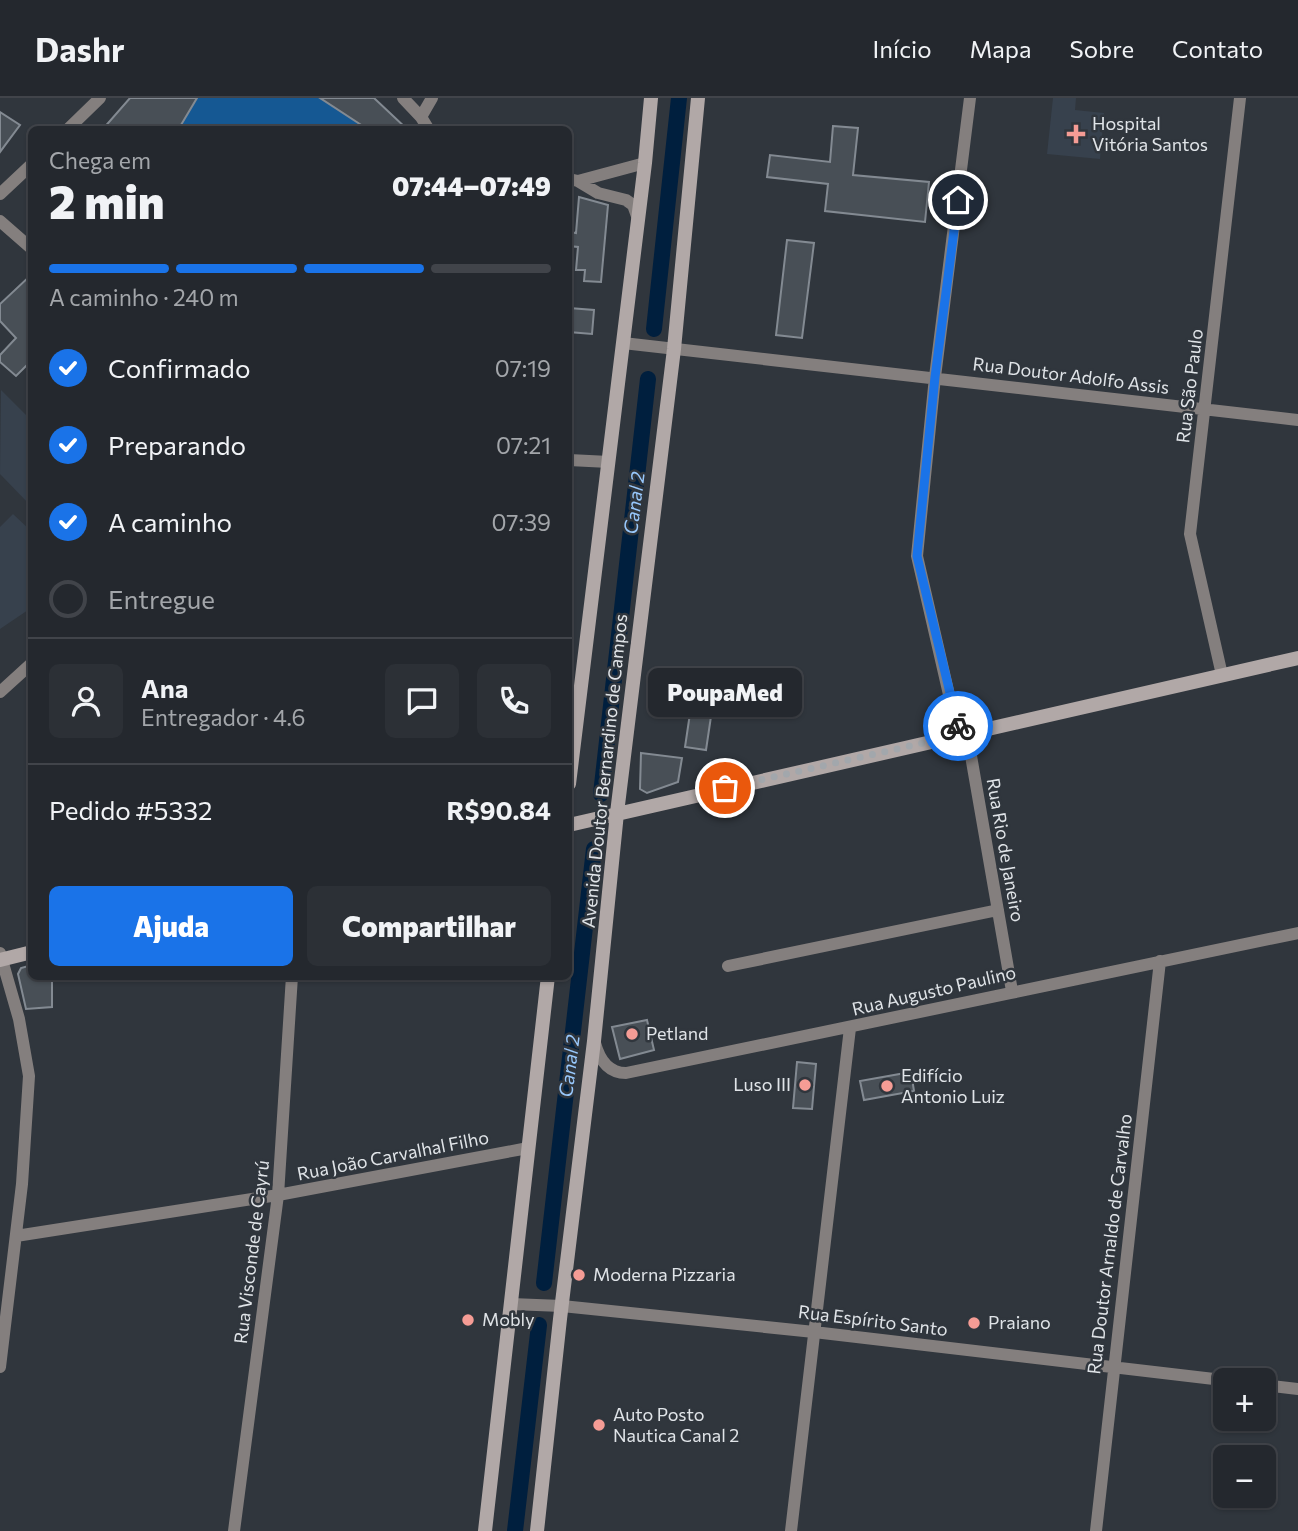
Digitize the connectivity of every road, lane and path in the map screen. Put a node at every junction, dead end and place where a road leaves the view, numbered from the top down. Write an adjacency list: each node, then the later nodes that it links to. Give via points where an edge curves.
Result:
1 (100, 98): 9 (street)
2 (403, 98): 8 (street)
3 (432, 98): 8 (street)
4 (651, 98): 11 (main road, Avenida Doutor Bernardino de Campos)
5 (698, 98): 19 (main road, Avenida Doutor Bernardino de Campos)
6 (970, 98): 20 (street, Rua Rio de Janeiro)
7 (1240, 98): 21 (street, Rua São Paulo)
8 (421, 117): 10 (street)
9 (71, 126)
10 (427, 126)
11 (645, 163): 13 (street); 15 (main road, Avenida Doutor Bernardino de Campos)
12 (28, 168): 14 (street)
13 (573, 180): 15 (street, via 626,200)
14 (0, 194)
15 (638, 220): 18 (main road, Avenida Doutor Bernardino de Campos)
16 (0, 221): 17 (street)
17 (28, 245)
18 (623, 343): 19 (street, Rua Doutor Adolfo Assis); 24 (main road, Avenida Doutor Bernardino de Campos)
19 (674, 349): 20 (street, Rua Doutor Adolfo Assis); 31 (main road, Avenida Doutor Bernardino de Campos)
20 (935, 377): 21 (street, Rua Doutor Adolfo Assis); 29 (street, Rua Rio de Janeiro, via 917,556 956,725)
21 (1206, 410): 22 (street, Rua Doutor Adolfo Assis); 27 (street, Rua São Paulo, via 1190,534)
22 (1298, 420)
23 (572, 460): 24 (street)
24 (609, 462): 30 (main road, Avenida Doutor Bernardino de Campos)
25 (1298, 657): 27 (main road)
26 (28, 667): 28 (street)
27 (1222, 675): 29 (main road)
28 (0, 692)
29 (967, 733): 31 (main road); 33 (street, Rua Rio de Janeiro)
30 (572, 742)
31 (617, 813): 32 (main road); 43 (main road, Avenida Doutor Bernardino de Campos)
32 (572, 824)
33 (998, 911): 38 (street); 41 (street, Rua Rio de Janeiro)
34 (1298, 933): 37 (street, Rua Augusto Paulino)
35 (28, 953): 36 (main road)
36 (1, 957): 46 (street, via 29,1076)
37 (1160, 961): 41 (street, Rua Augusto Paulino); 51 (street, Rua Doutor Arnaldo de Carvalho)
38 (728, 966)
39 (292, 980): 45 (street, Rua Visconde de Cayrú)
40 (548, 980): 44 (main road)
41 (1013, 991): 42 (street, Rua Augusto Paulino)
42 (850, 1028): 43 (street, Rua Augusto Paulino, via 626,1073 613,1071 604,1063); 49 (street)
43 (594, 1041): 48 (main road, Avenida Doutor Bernardino de Campos)
44 (528, 1148): 45 (street, Rua João Carvalhal Filho); 47 (main road)
45 (278, 1195): 46 (street, Rua João Carvalhal Filho); 55 (street, Rua Visconde de Cayrú)
46 (16, 1236): 50 (street)
47 (511, 1304): 48 (street, Rua Espírito Santo); 56 (main road)
48 (562, 1306): 49 (street, Rua Espírito Santo); 57 (main road, Avenida Doutor Bernardino de Campos)
49 (814, 1332): 51 (street, Rua Espírito Santo); 58 (street)
50 (0, 1367)
51 (1113, 1367): 52 (street, Rua Espírito Santo); 59 (street, Rua Doutor Arnaldo de Carvalho)
52 (1213, 1379)
53 (1276, 1386): 54 (street)
54 (1298, 1389)
55 (234, 1531)
56 (485, 1531)
57 (537, 1531)
58 (791, 1531)
59 (1096, 1531)

